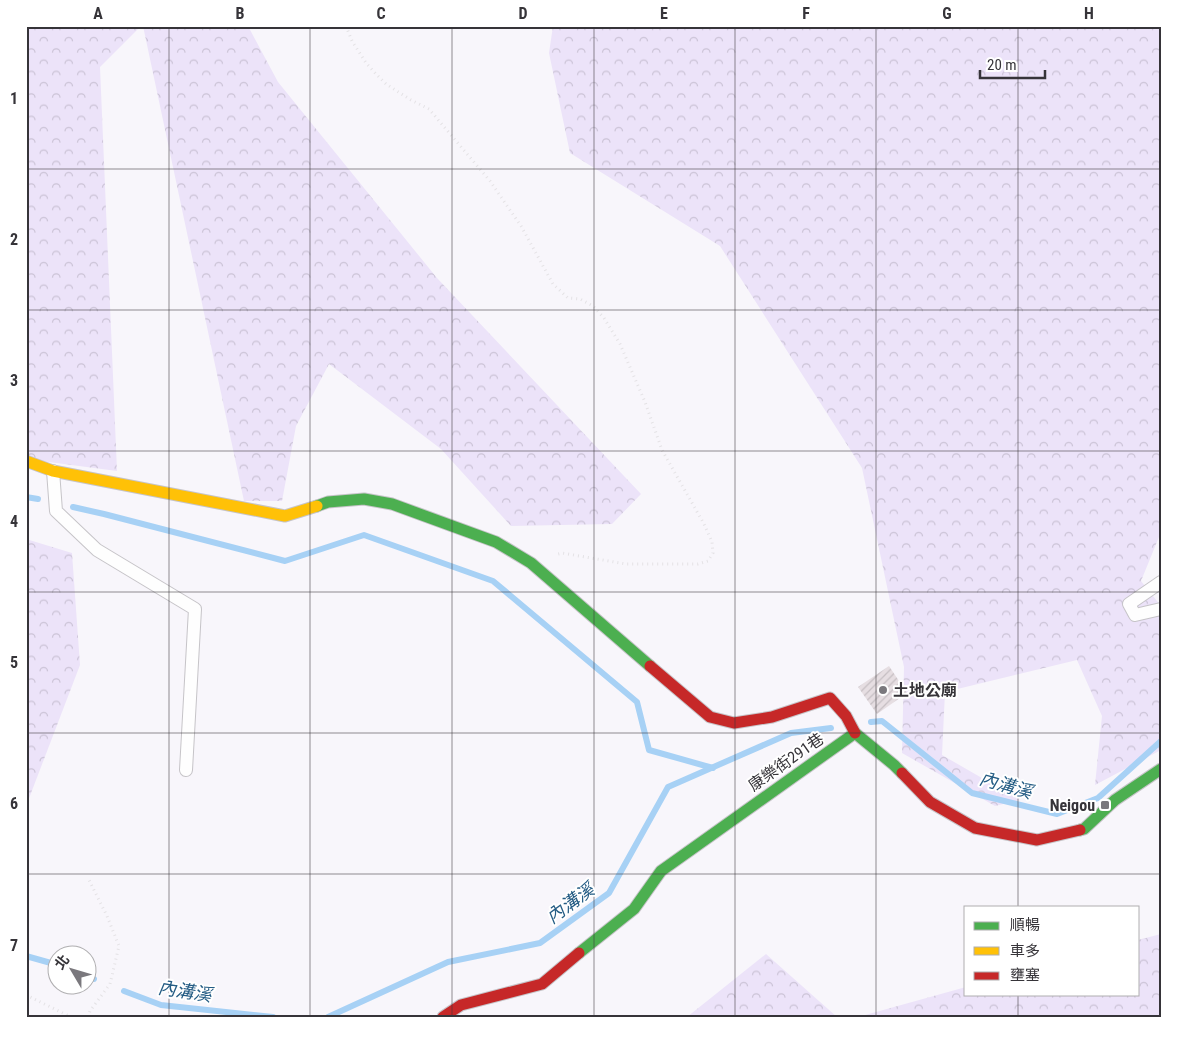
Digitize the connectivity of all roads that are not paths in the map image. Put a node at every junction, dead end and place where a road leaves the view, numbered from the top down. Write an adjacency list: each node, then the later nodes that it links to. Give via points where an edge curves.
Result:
1 (26, 461): 2 (street)
2 (53, 471): 5 (street, via 286,516 328,502 364,499 392,504 496,542 531,563 710,717 734,723 772,717 830,698 846,716); 7 (lane, via 56,511 97,550 195,608)
3 (1161, 582): 4 (lane, via 1129,604 1135,615)
4 (1161, 609)
5 (855, 733): 6 (street, via 930,802 945,811 975,828 1036,840 1084,829 1115,800); 8 (street, 康樂街291巷, via 661,871 634,909 542,984 461,1005)
6 (1161, 769)
7 (186, 770)
8 (443, 1017)

